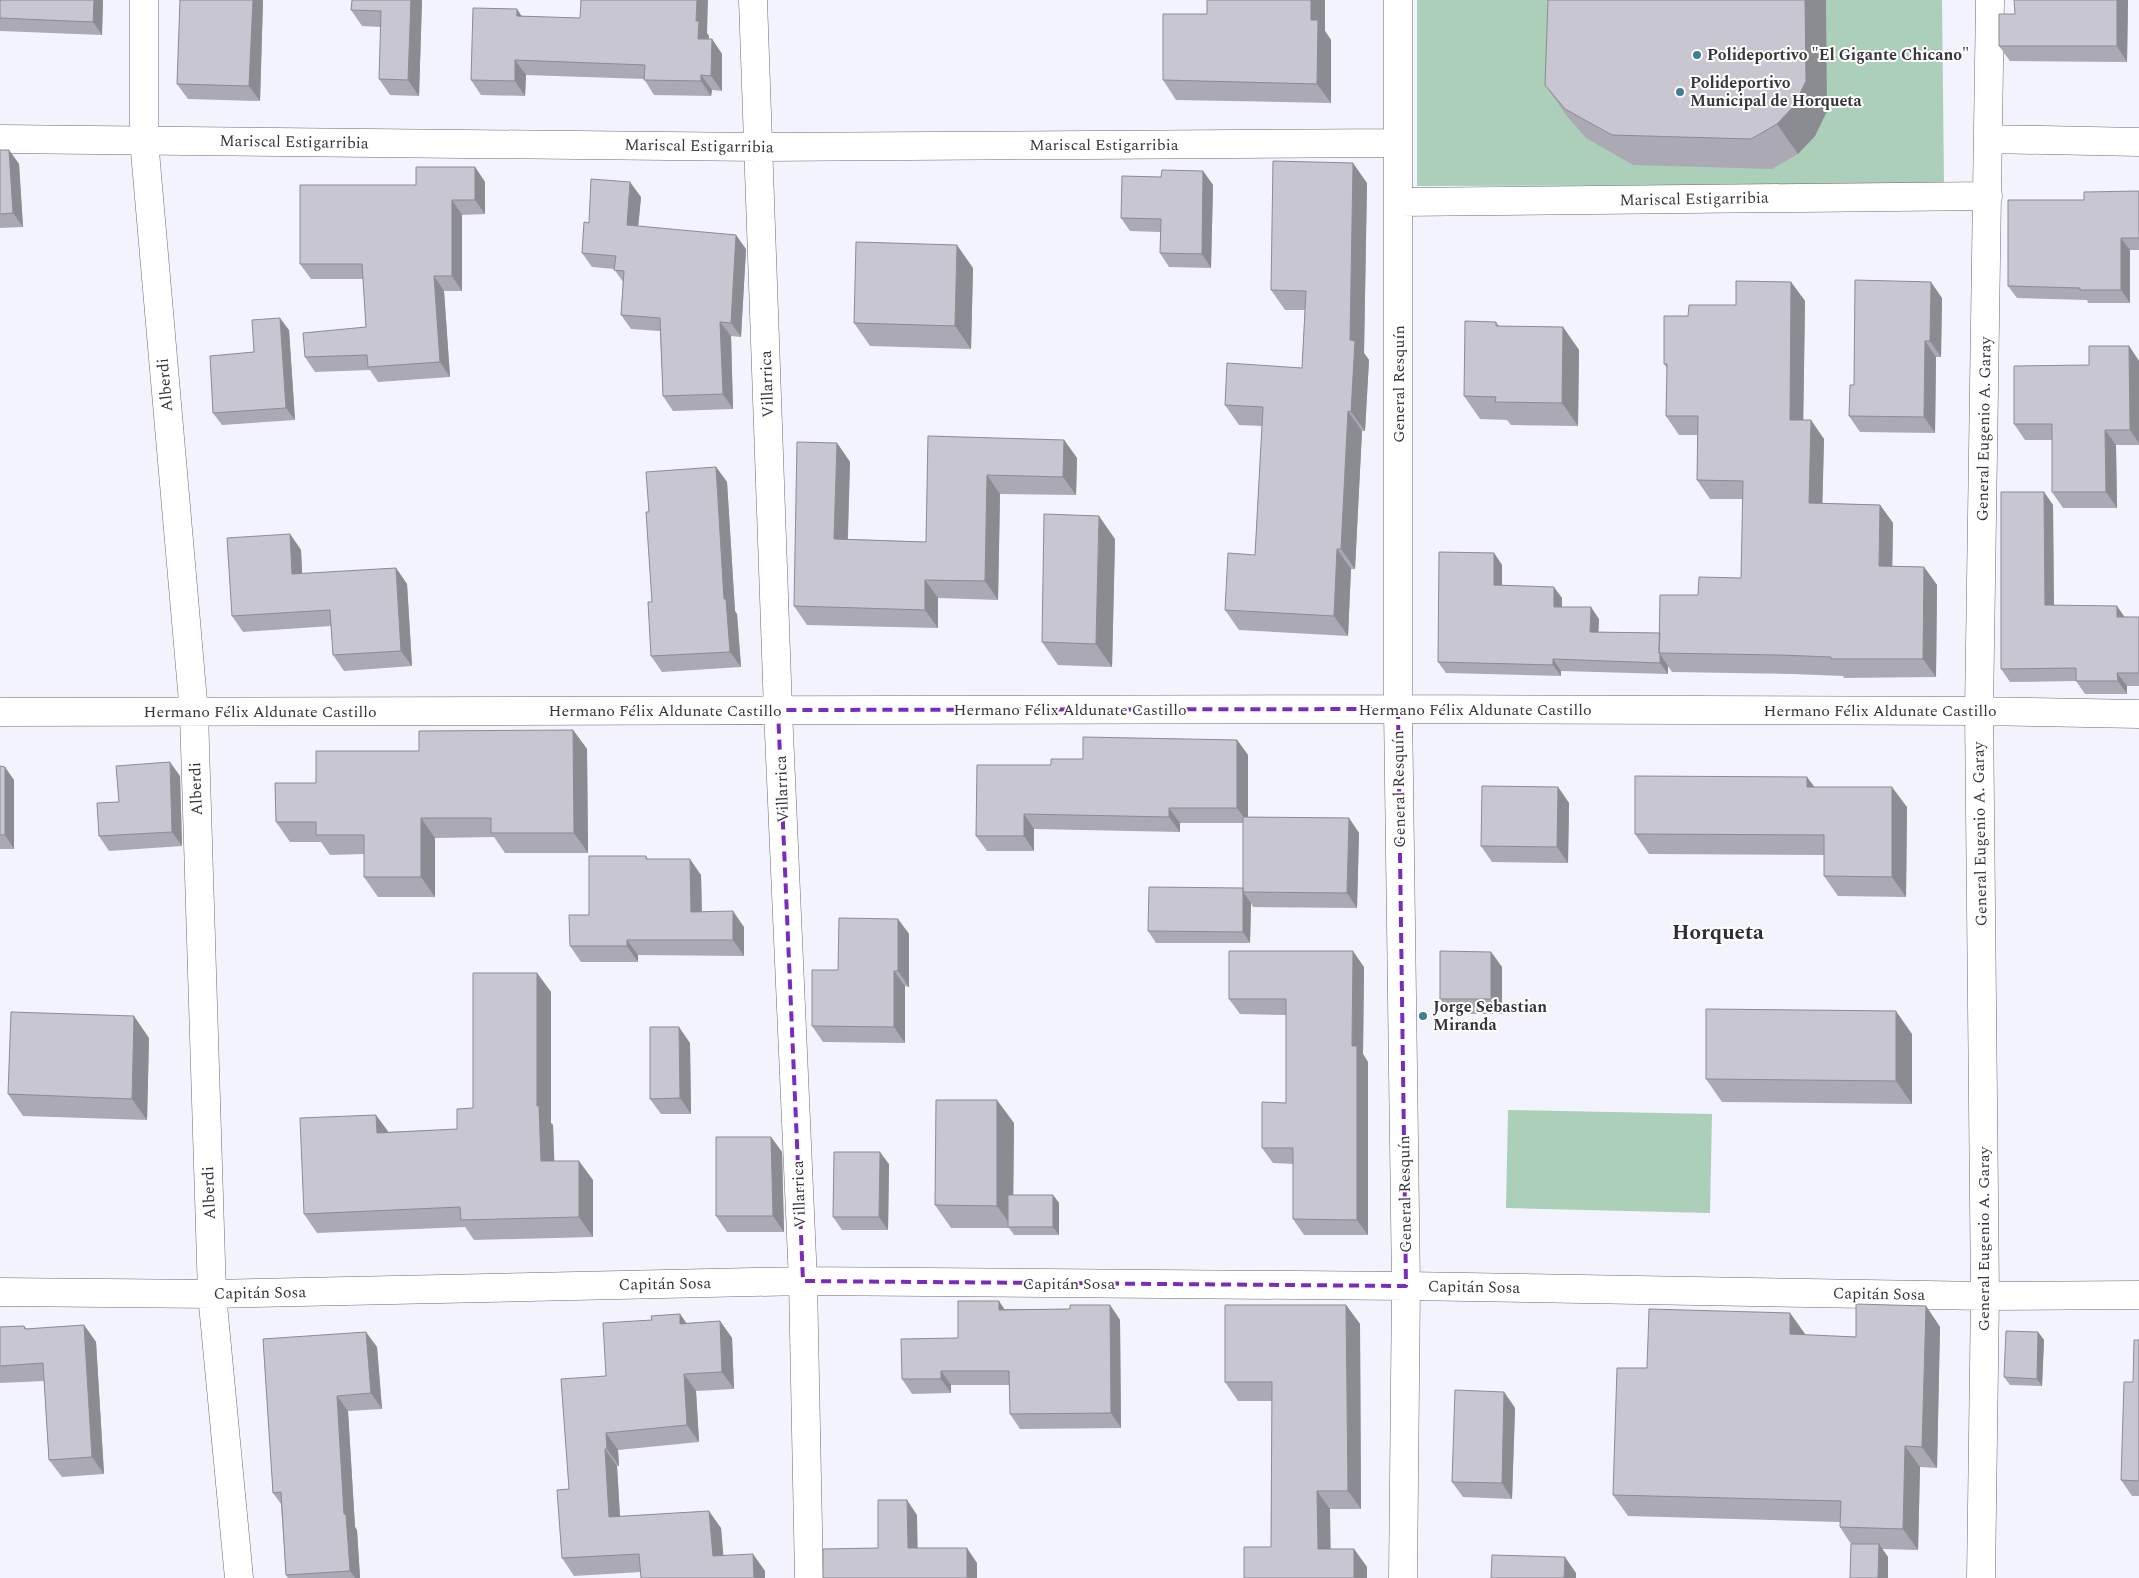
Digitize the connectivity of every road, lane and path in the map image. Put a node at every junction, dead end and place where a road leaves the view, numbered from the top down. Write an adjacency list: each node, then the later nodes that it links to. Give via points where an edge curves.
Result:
1 (144, 0): 7 (street, Alberdi)
2 (753, 0): 10 (street, Villarrica)
3 (1398, 0): 9 (street, General Resquín)
4 (1990, 0): 6 (street, General Eugenio A. Garay)
5 (0, 138): 7 (street, Mariscal Estigarribia)
6 (1988, 139): 8 (street); 11 (street, General Eugenio A. Garay)
7 (144, 140): 10 (street, Mariscal Estigarribia); 17 (street, Alberdi)
8 (2139, 142)
9 (1398, 143): 10 (street, Mariscal Estigarribia); 12 (street, General Resquín)
10 (758, 147): 13 (street, Villarrica)
11 (1988, 196): 12 (street, Mariscal Estigarribia); 15 (street, General Eugenio A. Garay)
12 (1399, 202): 14 (street, General Resquín)
13 (778, 710): 14 (street, Hermano Félix Aldunate Castillo); 17 (street, Hermano Félix Aldunate Castillo); 19 (street, Villarrica)
14 (1398, 710): 15 (street, Hermano Félix Aldunate Castillo); 20 (street, General Resquín)
15 (1979, 711): 18 (street, Hermano Félix Aldunate Castillo); 24 (street, General Eugenio A. Garay)
16 (0, 712): 17 (street, Hermano Félix Aldunate Castillo)
17 (194, 713): 22 (street, Alberdi)
18 (2139, 714)
19 (803, 1282): 20 (street, Capitán Sosa); 22 (street, Capitán Sosa); 26 (street, Villarrica)
20 (1406, 1286): 24 (street, Capitán Sosa); 27 (street, General Resquín)
21 (0, 1292): 22 (street, Capitán Sosa)
22 (212, 1294): 25 (street, Alberdi)
23 (2139, 1295): 24 (street, Capitán Sosa)
24 (1986, 1296): 28 (street, General Eugenio A. Garay)
25 (239, 1578)
26 (809, 1578)
27 (1403, 1578)
28 (1981, 1578)

